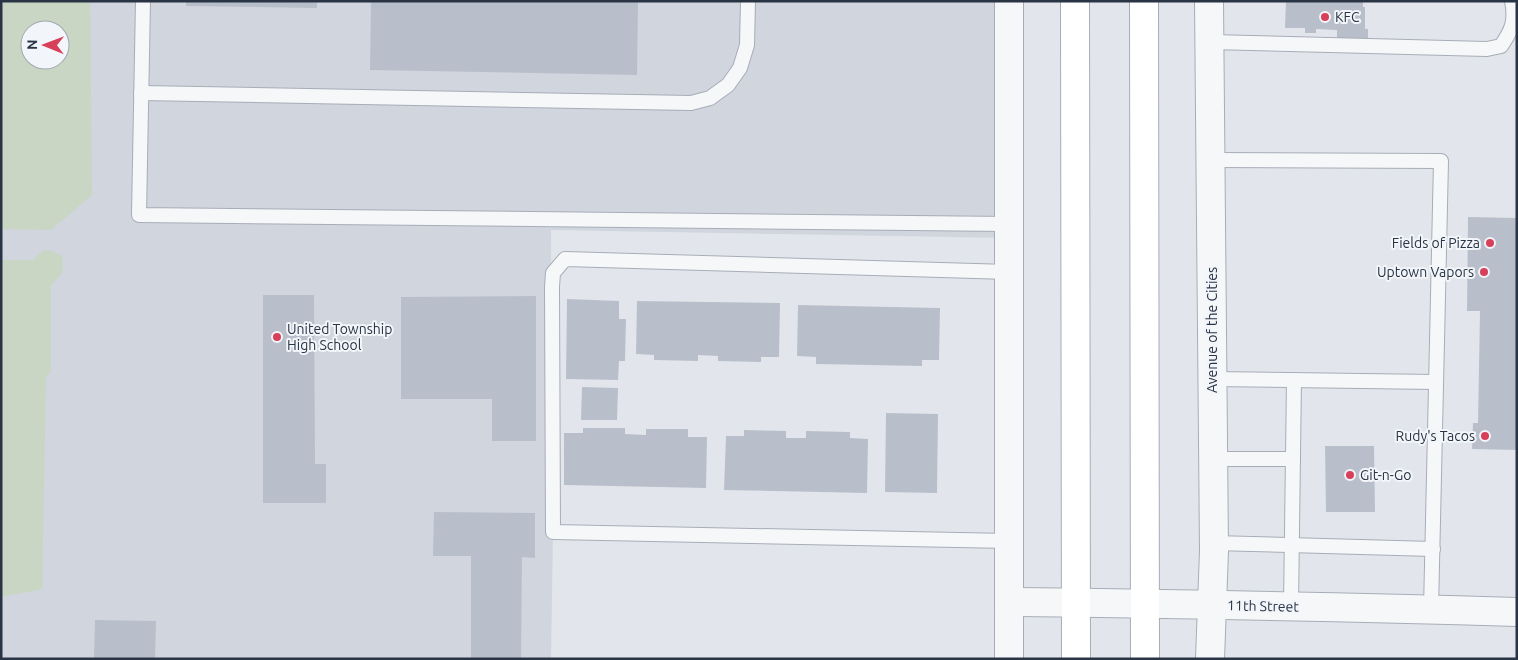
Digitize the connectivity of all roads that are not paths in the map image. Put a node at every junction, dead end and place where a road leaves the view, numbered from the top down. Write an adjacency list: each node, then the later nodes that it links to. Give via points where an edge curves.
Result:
1 (143, 1): 9 (lane)
2 (748, 1): 9 (lane, via 748,45 740,68 728,85 710,98 691,103)
3 (1008, 1): 11 (street)
4 (1076, 1): 23 (main road)
5 (1144, 1): 24 (main road)
6 (1209, 1): 8 (street, Avenue of the Cities)
7 (1512, 2): 8 (lane, via 1514,22 1508,36 1501,46 1487,49)
8 (1210, 42): 10 (street, Avenue of the Cities)
9 (141, 93): 11 (lane, via 139,215)
10 (1211, 160): 13 (street, Avenue of the Cities); 15 (lane, via 1441,161)
11 (1009, 224): 12 (street)
12 (1009, 272): 18 (street); 18 (lane, via 565,260 553,273 552,287 553,532)
13 (1212, 379): 14 (lane); 16 (street, Avenue of the Cities)
14 (1294, 380): 15 (lane); 17 (lane)
15 (1436, 382): 21 (lane)
16 (1213, 459): 17 (lane); 19 (street, Avenue of the Cities)
17 (1293, 460): 20 (lane)
18 (1009, 541): 22 (street)
19 (1213, 544): 20 (lane); 25 (street, Avenue of the Cities)
20 (1292, 546): 21 (lane); 26 (lane)
21 (1433, 549): 27 (lane)
22 (1009, 602): 23 (street, 11th Street); 29 (street)
23 (1076, 603): 24 (street, 11th Street); 30 (main road)
24 (1145, 605): 25 (street, 11th Street); 31 (main road)
25 (1212, 605): 26 (street, 11th Street); 32 (street, Avenue of the Cities)
26 (1291, 606): 27 (street, 11th Street)
27 (1432, 610): 28 (street, 11th Street)
28 (1517, 612)
29 (1008, 659)
30 (1076, 659)
31 (1145, 659)
32 (1210, 659)

